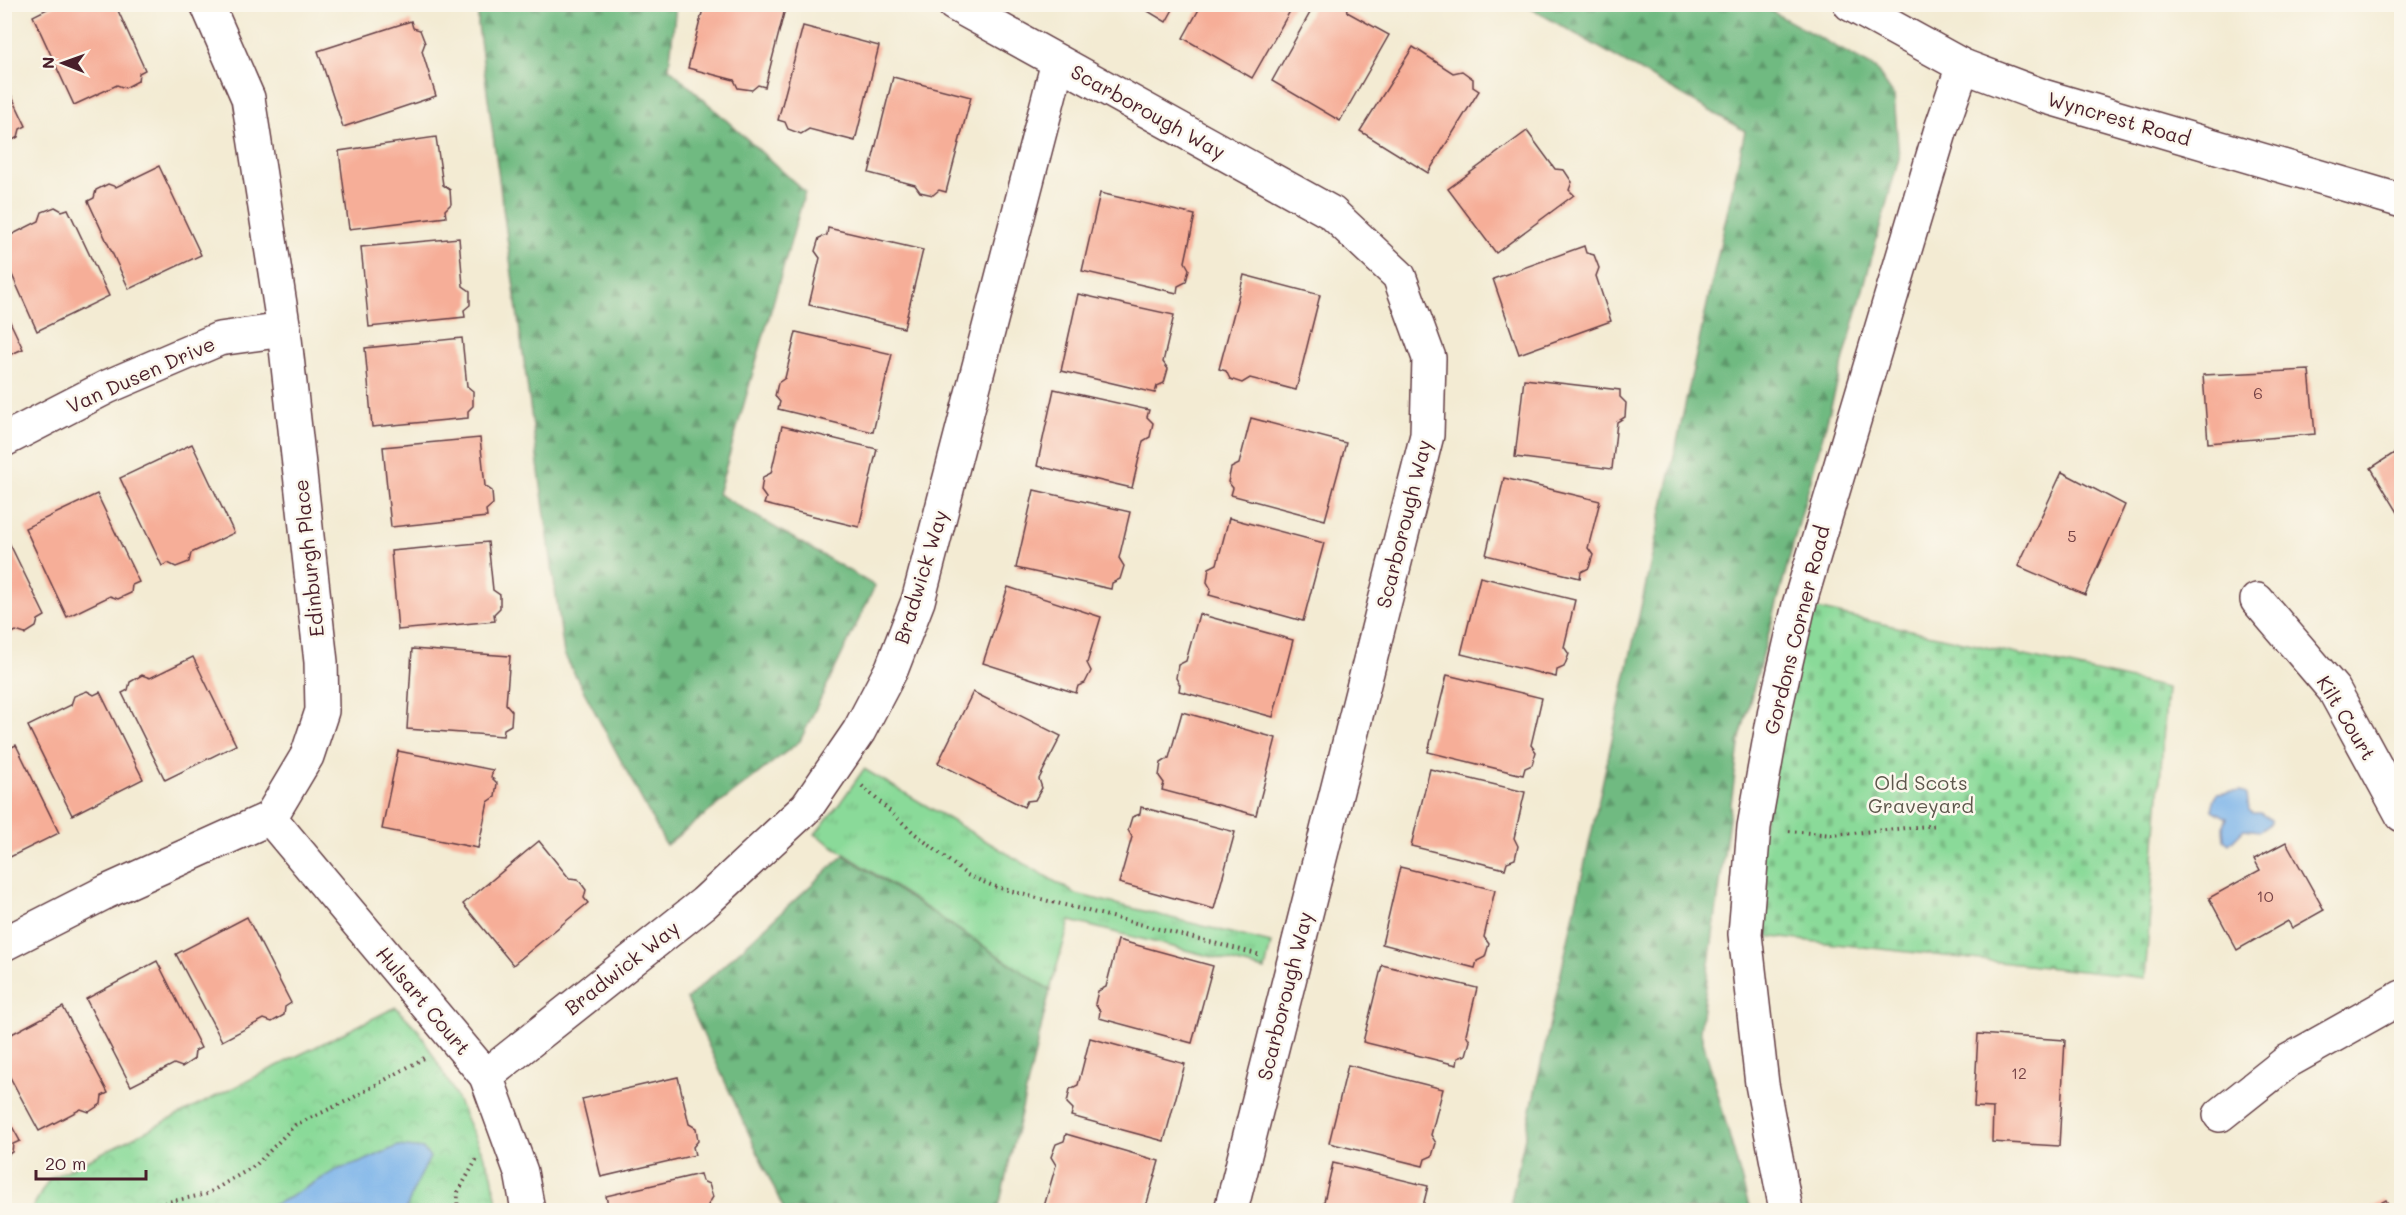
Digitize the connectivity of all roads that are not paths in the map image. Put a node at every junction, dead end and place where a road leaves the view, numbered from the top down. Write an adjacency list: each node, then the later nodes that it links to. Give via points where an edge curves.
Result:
1 (207, 4): 7 (street, Edinburgh Place, via 248,98)
2 (954, 4): 4 (street, Scarborough Way)
3 (1850, 4): 5 (street, Wyncrest Road)
4 (1058, 62): 14 (street, Bradwick Way, via 918,601 892,668 859,731 807,807 704,903); 17 (street, Scarborough Way, via 1332,213 1399,276 1429,358 1427,435)
5 (1963, 66): 6 (street, Wyncrest Road, via 2043,96); 18 (street, Gordons Corner Road, via 1799,605 1754,827 1745,933 1762,1084)
6 (2402, 201)
7 (284, 330): 8 (street, Van Dusen Drive, via 219,339 107,387); 11 (street, Edinburgh Place, via 321,662 322,711 307,756)
8 (4, 440)
9 (2257, 600): 10 (street, Kilt Court, via 2334,690)
10 (2402, 815)
11 (270, 818): 12 (street, via 106,892); 14 (street, Hulsart Court)
12 (4, 944)
13 (2402, 997): 15 (street, via 2288,1061)
14 (486, 1076): 16 (street, Hulsart Court, via 521,1172)
15 (2220, 1115)
16 (528, 1210)
17 (1231, 1210)
18 (1786, 1210)

